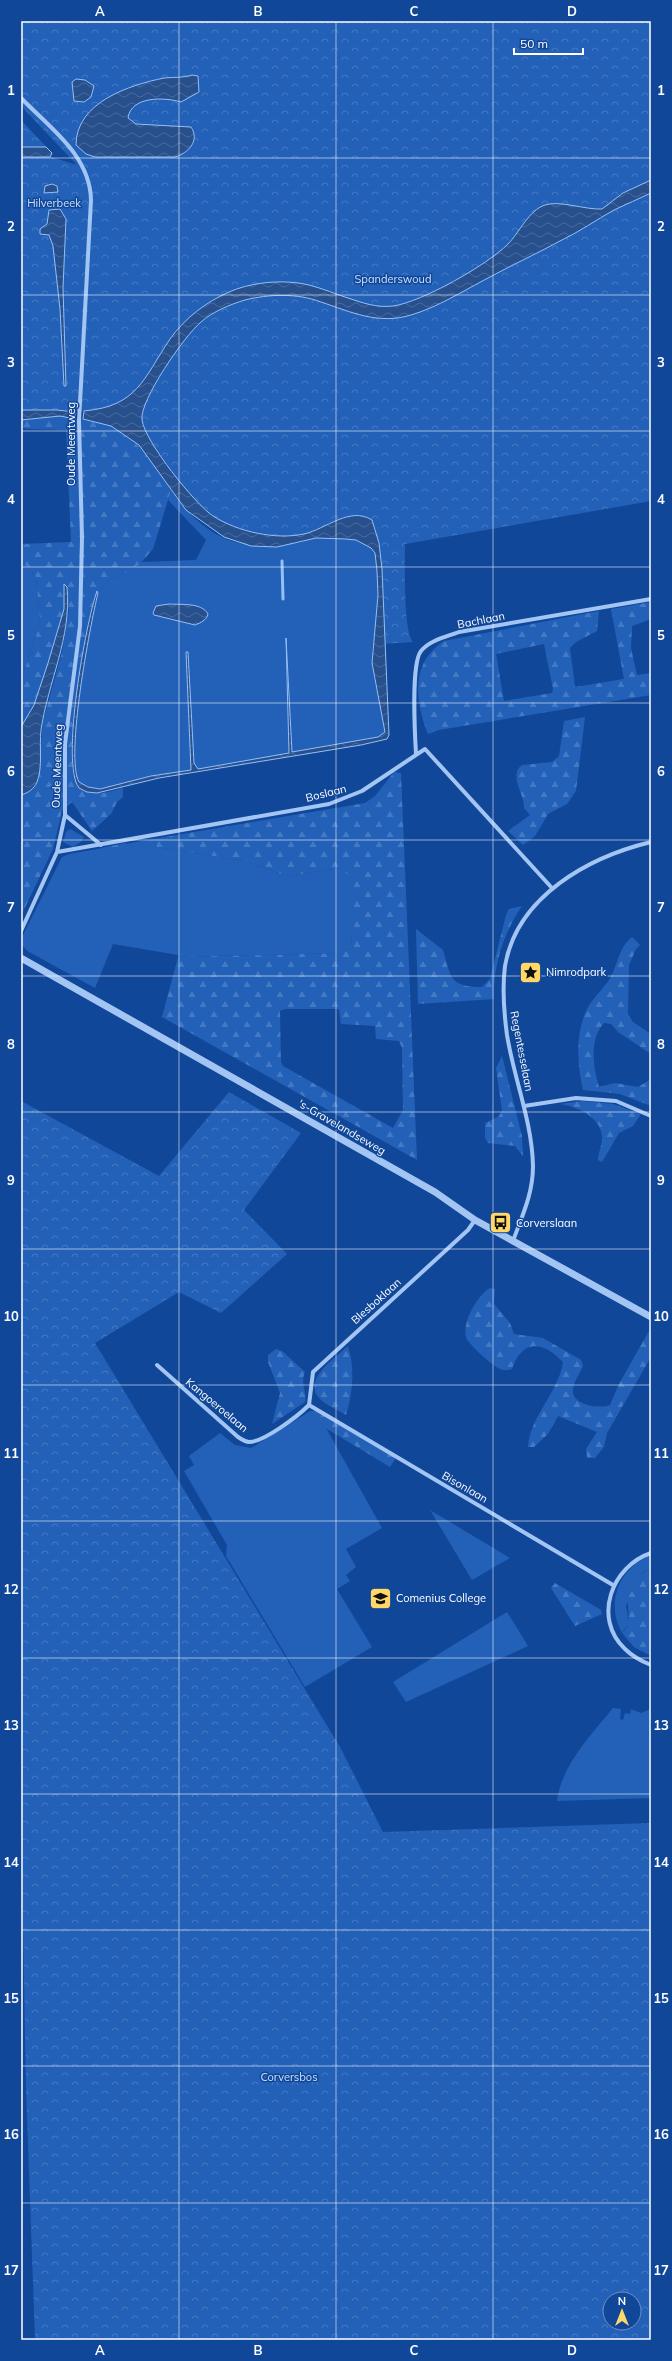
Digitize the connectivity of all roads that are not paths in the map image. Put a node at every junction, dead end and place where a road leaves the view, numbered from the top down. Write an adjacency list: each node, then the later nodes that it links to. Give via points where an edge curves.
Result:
1 (21, 98): 4 (street, Oude Meentweg, via 75,153 86,171 90,188 79,421 82,538 80,626 65,744)
2 (651, 599): 3 (street, Bachlaan, via 459,632 430,643 420,652 414,689)
3 (416, 754): 6 (street, Boslaan, via 362,791 329,804); 8 (street, via 425,749)
4 (65, 815): 6 (street, Oude Meentweg); 7 (street, Oude Meentweg)
5 (651, 842): 8 (street, Regentesselaan, via 600,859)
6 (101, 845): 7 (street, Boslaan)
7 (57, 852): 9 (street, Oude Meentweg)
8 (552, 888): 11 (street, Regentesselaan, via 518,931 505,966 503,1000 508,1036)
9 (21, 930)
10 (21, 958): 13 (street, 's-Gravelandseweg, via 435,1192)
11 (524, 1106): 12 (street, via 576,1098 616,1101); 14 (street, Regentesselaan, via 531,1141 531,1193)
12 (651, 1116)
13 (475, 1220): 14 (street, 's-Gravelandseweg); 17 (street, Blesboklaan, via 468,1230 313,1372)
14 (513, 1242): 15 (street, 's-Gravelandseweg)
15 (651, 1317)
16 (157, 1365): 17 (street, Kangoeroelaan, via 238,1437 248,1442 259,1440 300,1414)
17 (309, 1405): 19 (street, Bisonlaan)
18 (651, 1553): 19 (street, via 640,1556 624,1568)
19 (613, 1585): 20 (street, via 608,1606 614,1635 636,1659)
20 (651, 1665)

